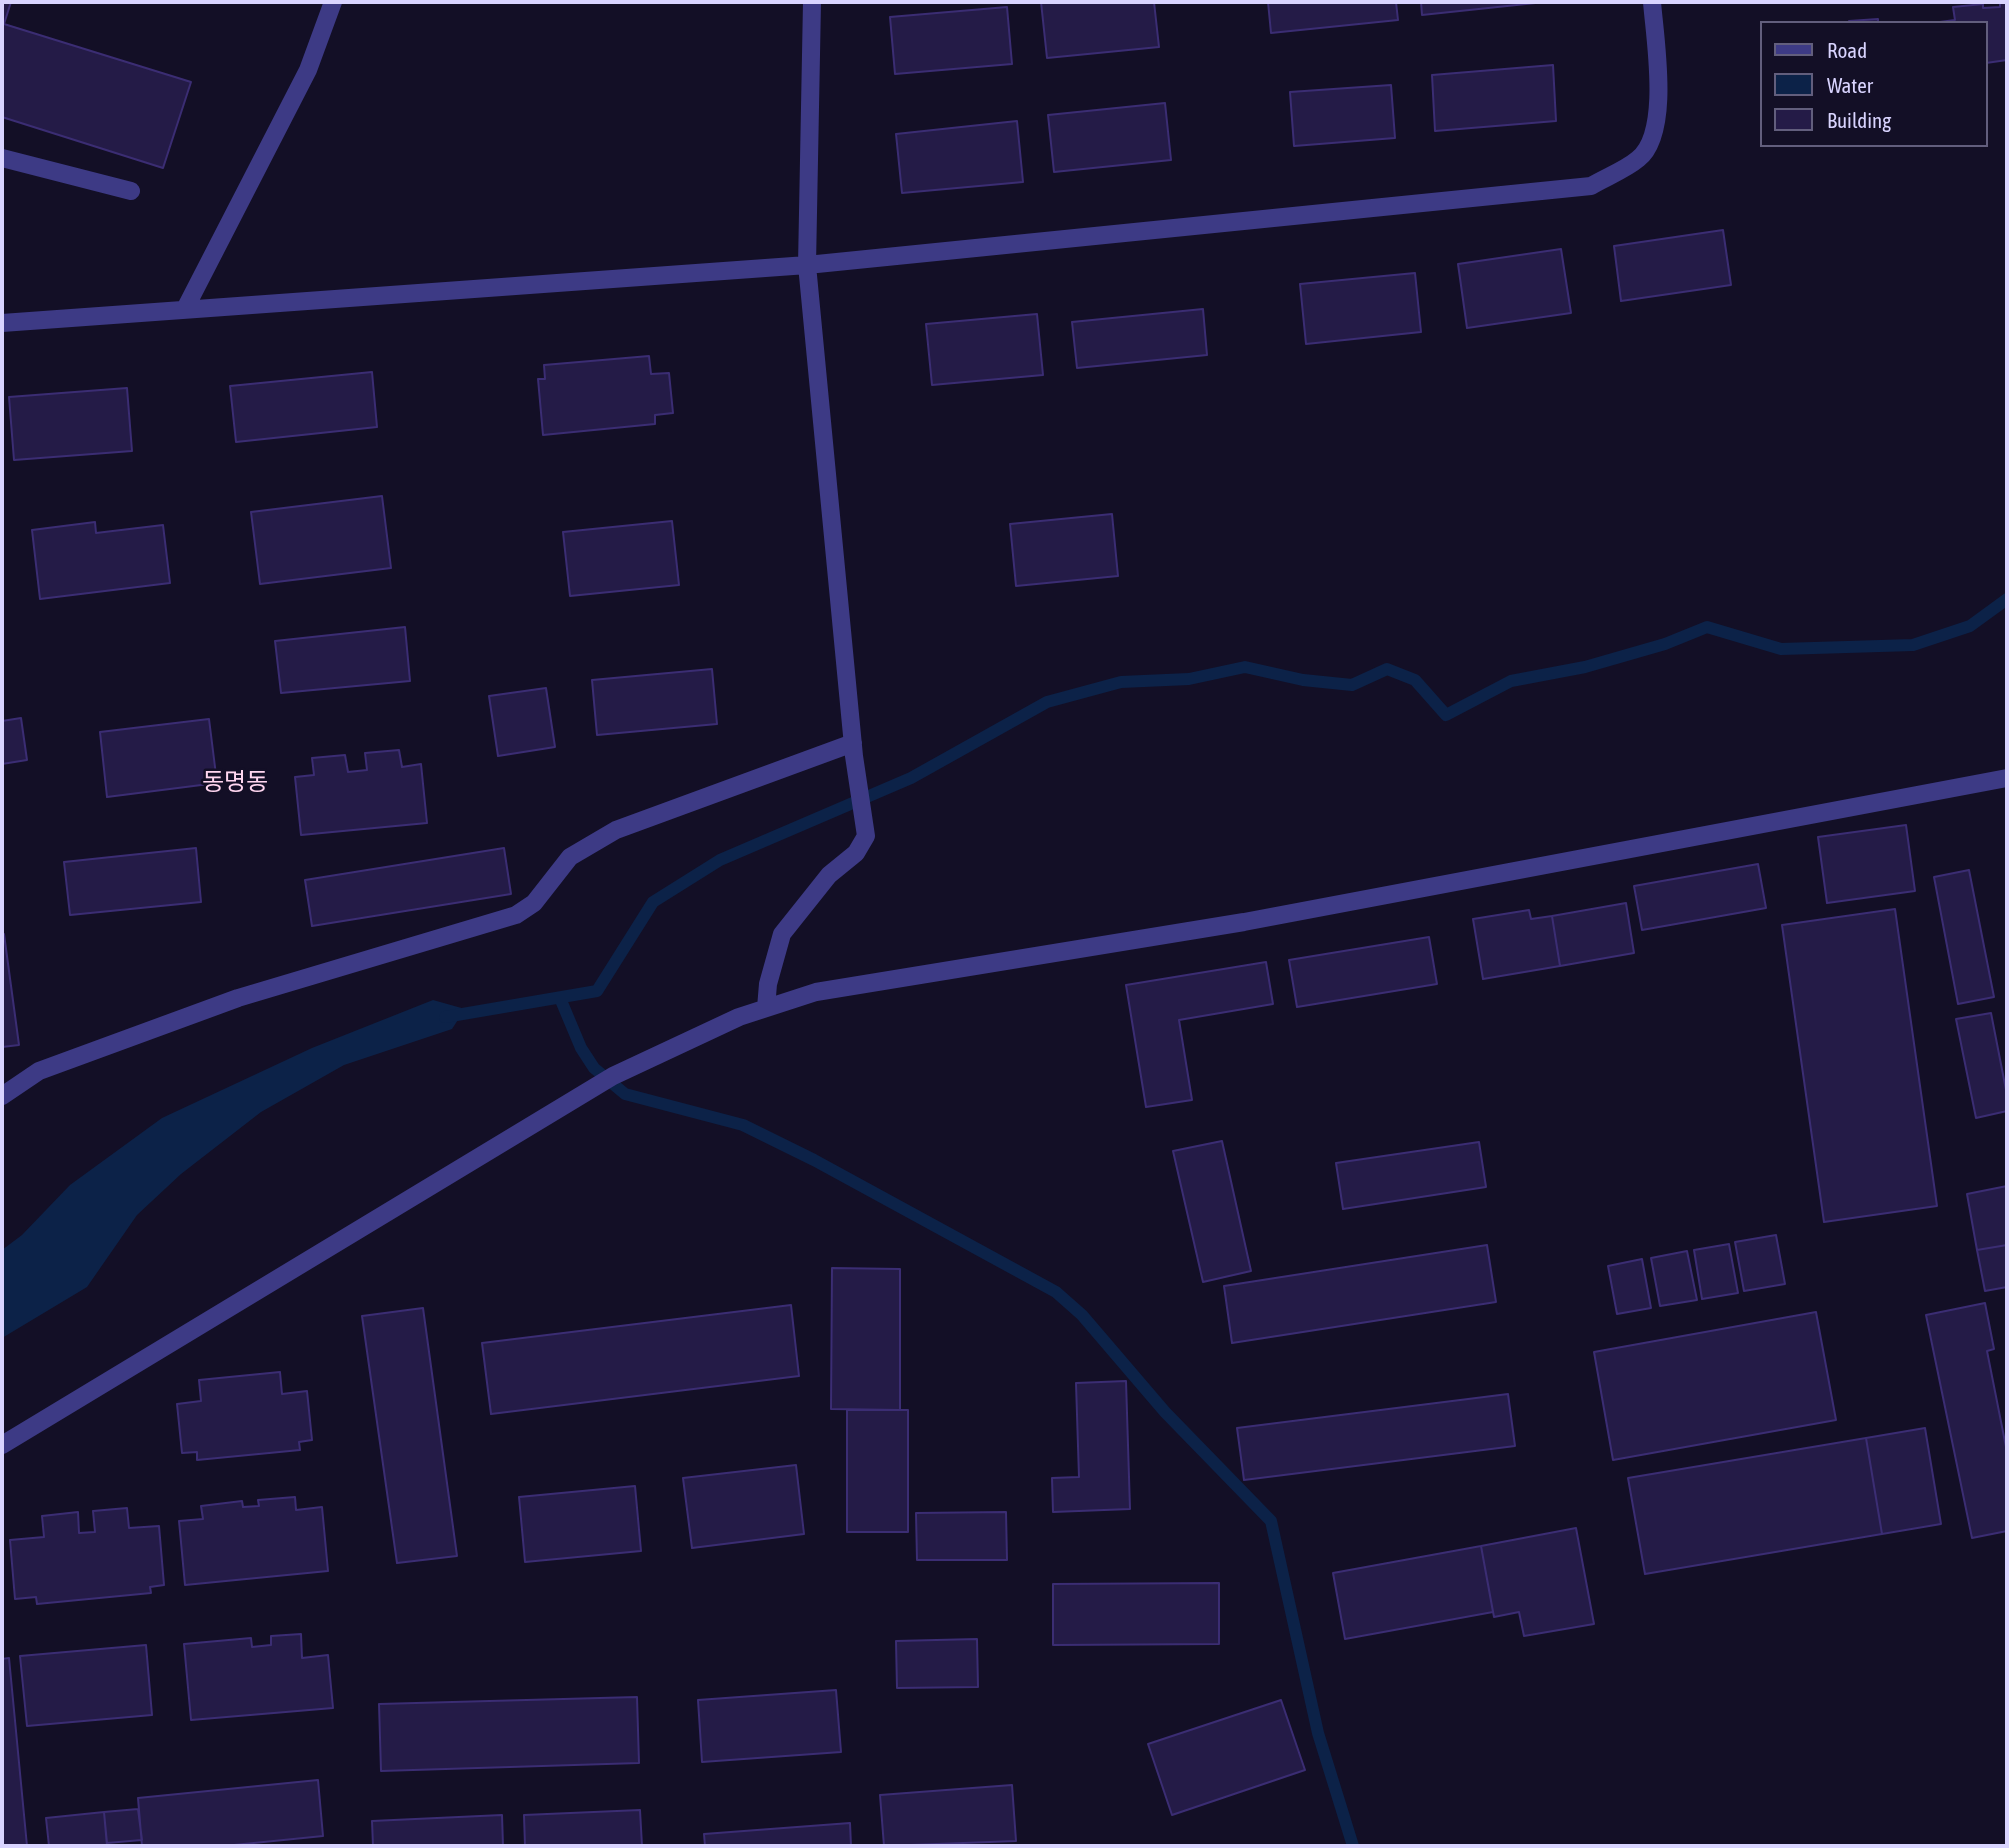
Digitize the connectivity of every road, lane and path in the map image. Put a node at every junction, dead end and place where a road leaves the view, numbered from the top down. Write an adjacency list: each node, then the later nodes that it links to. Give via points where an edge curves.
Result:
1 (333, 2): 7 (street, via 308,70)
2 (812, 2): 6 (street)
3 (1652, 2): 6 (street, via 1659,87 1654,131 1640,158 1591,186)
4 (2, 158): 5 (street)
5 (131, 191)
6 (807, 265): 7 (street); 9 (street)
7 (185, 309): 8 (street)
8 (2, 323)
9 (854, 749): 11 (street, via 866,836 782,934); 12 (street, via 616,830 570,857 534,903 516,915 239,998 39,1071)
10 (2007, 778): 11 (street, via 1244,922 816,992)
11 (766, 1008): 13 (street, via 606,1080)
12 (2, 1096)
13 (2, 1445)

